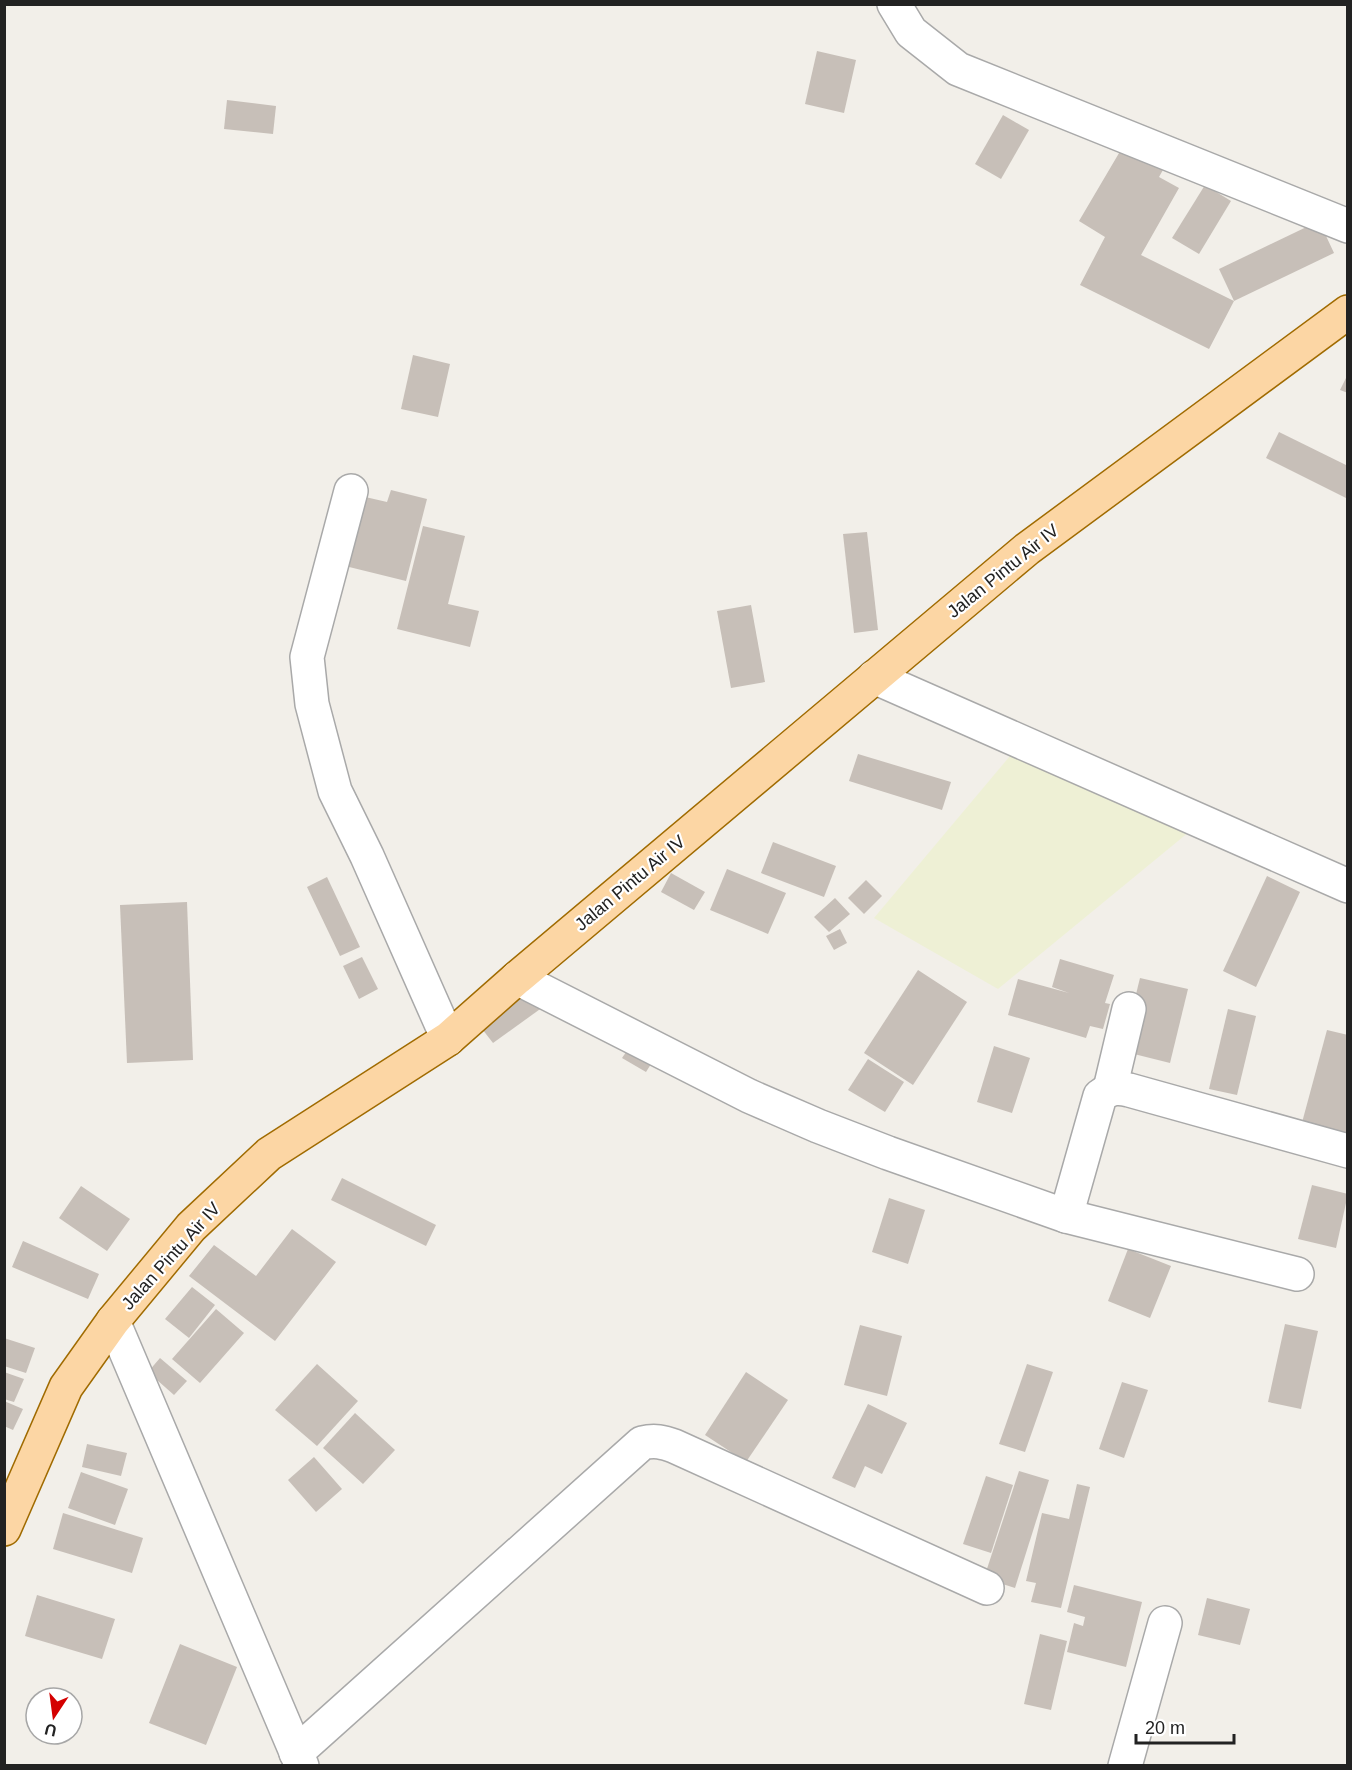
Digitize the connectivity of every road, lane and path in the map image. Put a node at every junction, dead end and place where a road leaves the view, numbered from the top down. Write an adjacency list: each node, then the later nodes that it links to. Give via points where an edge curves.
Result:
1 (894, 4): 2 (street, via 911,32 958,69)
2 (1347, 226)
3 (1347, 312): 5 (main road, Jalan Pintu Air IV, via 1027,549)
4 (351, 491): 9 (street, via 307,657 312,704 335,791)
5 (874, 677): 6 (street); 7 (main road, Jalan Pintu Air IV)
6 (1347, 886)
7 (517, 978): 9 (main road, Jalan Pintu Air IV); 12 (street, via 808,1122)
8 (1129, 1009): 10 (street)
9 (448, 1038): 14 (main road, Jalan Pintu Air IV, via 269,1154 191,1227)
10 (1110, 1089): 11 (street, via 1130,1090); 12 (street, via 1100,1096)
11 (1347, 1151)
12 (1066, 1216): 13 (street)
13 (1297, 1274)
14 (113, 1321): 15 (main road, Jalan Pintu Air IV, via 66,1386); 18 (street)
15 (4, 1529)
16 (987, 1587): 18 (street, via 674,1446 652,1441 635,1448)
17 (1165, 1623): 19 (street)
18 (299, 1759)
19 (1125, 1766)

